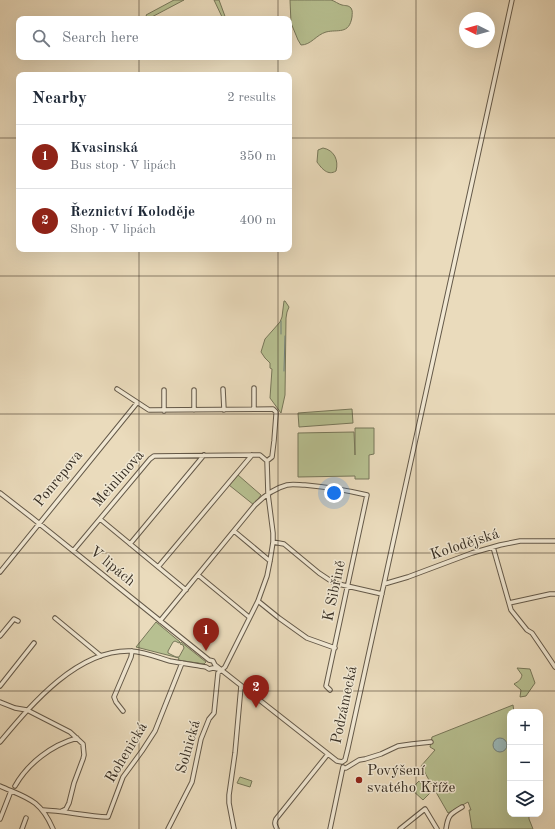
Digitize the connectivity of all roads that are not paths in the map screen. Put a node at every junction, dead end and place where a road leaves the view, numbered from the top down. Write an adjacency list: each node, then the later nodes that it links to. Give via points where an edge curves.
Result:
1 (512, 0): 29 (street, Podzámecká)
2 (254, 388): 8 (street)
3 (118, 389): 7 (street)
4 (224, 389): 10 (street)
5 (164, 390): 11 (street)
6 (194, 390): 9 (street)
7 (137, 402): 11 (street, via 149,410); 18 (street, Ponrepova)
8 (254, 409): 10 (street); 14 (street, via 276,412 272,457)
9 (194, 410): 10 (street); 11 (street)
10 (224, 410)
11 (164, 411)
12 (204, 455): 13 (street, Meinlinova); 17 (street, Meinlinova, via 153,457); 22 (street)
13 (252, 455): 14 (street, Meinlinova, via 260,455); 26 (street)
14 (267, 461): 16 (street, Solnická)
15 (0, 492): 18 (street, V lipách)
16 (268, 494): 19 (street, via 255,505); 21 (street, Solnická); 30 (street, K Sibřině, via 292,485 367,495)
17 (100, 519): 22 (street); 24 (street, Meinlinova)
18 (39, 523): 24 (street, V lipách); 27 (street, Ponrepova)
19 (234, 531): 25 (street); 28 (street)
20 (555, 541): 23 (street, Kolodějská, via 520,541)
21 (273, 542): 25 (street, Solnická); 30 (street, via 284,544 328,580)
22 (130, 544): 26 (street)
23 (493, 547): 29 (street, Kolodějská); 35 (street)
24 (73, 551): 39 (street, V lipách)
25 (270, 561): 34 (street, Solnická)
26 (158, 567): 31 (street)
27 (0, 572)
28 (198, 575): 31 (street); 36 (street)
29 (384, 584): 32 (street, Podzámecká)
30 (348, 586): 32 (street); 42 (street, K Sibřině)
31 (186, 590): 39 (street)
32 (382, 594): 61 (street, Podzámecká, via 348,748)
33 (555, 594): 35 (street)
34 (258, 601): 36 (street, Solnická); 42 (street, via 299,633)
35 (509, 603): 49 (street, via 510,610 532,633)
36 (249, 617): 50 (street, Solnická, via 225,667)
37 (55, 618): 44 (street)
38 (18, 621): 40 (street, via 14,619)
39 (160, 621): 45 (street, V lipách)
40 (0, 636)
41 (34, 643): 51 (street)
42 (335, 648): 53 (street, K Sibřině, via 326,686)
43 (132, 651): 44 (street); 46 (street); 56 (street, via 114,697)
44 (100, 656): 55 (street, via 77,667)
45 (209, 660): 47 (street); 48 (street, via 214,663)
46 (182, 663): 47 (street); 68 (street, Rohenická, via 155,731 123,777 108,817)
47 (206, 667): 48 (street)
48 (214, 667): 50 (street)
49 (555, 667)
50 (220, 670): 52 (street); 73 (street, Solnická, via 217,677 214,713 201,739 192,782)
51 (0, 686)
52 (241, 686): 60 (street); 74 (street, via 229,795)
53 (330, 690)
54 (0, 702): 55 (street)
55 (27, 710): 57 (street); 58 (street)
56 (123, 711)
57 (77, 738): 64 (street, via 40,757 20,777); 68 (street, via 83,744 84,755 69,804)
58 (0, 742)
59 (431, 742): 62 (street, via 398,746)
60 (328, 754): 61 (street, via 337,762); 75 (street, via 276,819)
61 (342, 762): 62 (street, Podzámecká)
62 (344, 768): 76 (street)
63 (0, 786): 65 (street)
64 (15, 786)
65 (11, 791): 67 (street, via 28,798); 70 (street)
66 (462, 808): 79 (street, via 451,814)
67 (43, 810): 68 (street, Rohenická); 72 (street)
68 (61, 811)
69 (26, 818): 71 (street)
70 (0, 819)
71 (22, 829)
72 (53, 829)
73 (168, 829)
74 (234, 829)
75 (277, 829)
76 (330, 829)
77 (400, 829): 78 (street, via 426,809)
78 (437, 829)
79 (446, 829)

